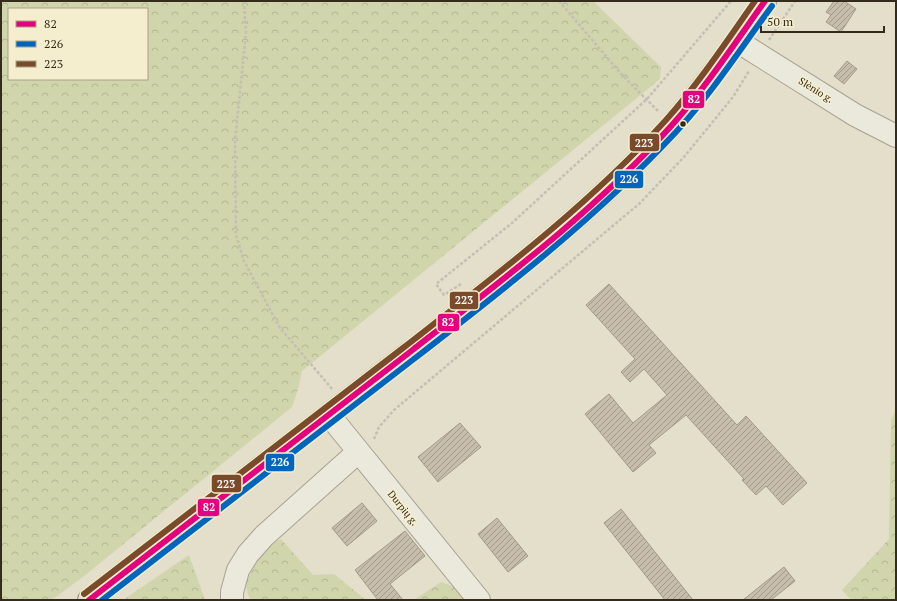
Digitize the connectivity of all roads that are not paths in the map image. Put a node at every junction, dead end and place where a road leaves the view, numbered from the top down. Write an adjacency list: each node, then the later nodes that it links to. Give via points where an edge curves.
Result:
1 (765, 1): 2 (main road)
2 (737, 41): 3 (street, Slėnio g., via 855,115); 4 (main road, via 672,124 618,180 548,242)
3 (896, 136)
4 (336, 409): 5 (street, Durpių g.); 6 (main road)
5 (361, 456): 7 (street, via 264,536 238,570); 8 (street, Durpių g.)
6 (89, 600)
7 (232, 600)
8 (479, 600)

